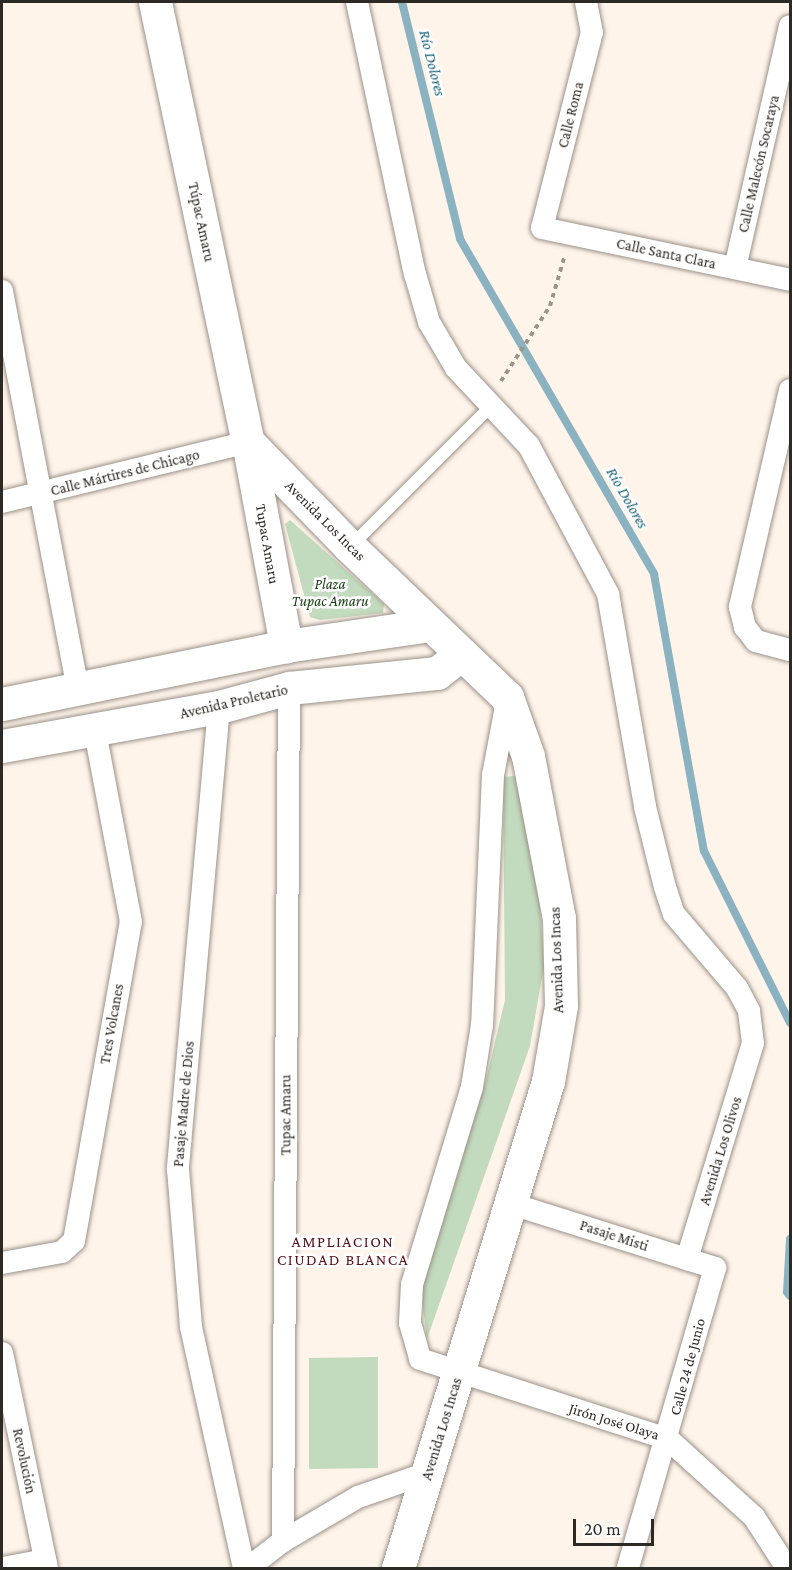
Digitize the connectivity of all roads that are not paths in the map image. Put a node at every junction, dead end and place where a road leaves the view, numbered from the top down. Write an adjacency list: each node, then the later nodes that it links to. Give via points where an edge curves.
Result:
1 (155, 2): 11 (main road, Túpac Amaru)
2 (357, 2): 10 (street, via 415,274 429,322 456,368)
3 (586, 2): 5 (street, Calle Roma, via 592,32)
4 (790, 26): 6 (street, Calle Malecón Socaraya)
5 (542, 228): 6 (street, Calle Santa Clara)
6 (735, 268): 7 (street, Calle Santa Clara)
7 (790, 280)
8 (2, 291): 12 (street)
9 (790, 390): 17 (street, via 740,607 745,627 756,641)
10 (491, 406): 14 (lane); 27 (street, Avenida Los Olivos, via 529,447 545,472 608,594 643,796 674,914 737,988 749,1011 753,1043)
11 (248, 442): 12 (street, Calle Mártires de Chicago); 14 (main road, Avenida Los Incas); 16 (main road, Tupac Amaru)
12 (41, 494): 13 (street, Calle Mártires de Chicago); 20 (street)
13 (2, 502)
14 (350, 547): 15 (main road, Avenida Los Incas)
15 (430, 625): 16 (main road); 18 (main road, Avenida Los Incas)
16 (286, 646): 20 (main road)
17 (790, 650)
18 (461, 654): 19 (main road, Avenida Proletario, via 436,673); 21 (main road, Avenida Los Incas)
19 (289, 688): 23 (main road, Avenida Proletario); 34 (street, Tupac Amaru)
20 (78, 690): 22 (main road)
21 (507, 697): 26 (main road, Avenida Los Incas, via 528,756 559,918 561,1006 548,1081); 31 (street, Jirón José Olaya, via 493,775 482,1025 472,1087 412,1284 410,1323 420,1359)
22 (2, 704)
23 (219, 707): 24 (main road, Avenida Proletario); 37 (street, Pasaje Madre de Dios, via 178,1169 191,1327)
24 (95, 731): 25 (main road, Avenida Proletario); 28 (street, Tres Volcanes, via 131,922 74,1240 62,1252)
25 (2, 746)
26 (512, 1204): 27 (street, Pasaje Misti); 31 (main road, Avenida Los Incas)
27 (687, 1259): 29 (street, Pasaje Misti)
28 (2, 1263)
29 (715, 1268): 32 (street, Calle 24 de Junio)
30 (2, 1353): 35 (street, Revolución)
31 (459, 1373): 32 (street, Jirón José Olaya); 33 (main road, Avenida Los Incas)
32 (668, 1439): 39 (street, Calle 24 de Junio); 40 (street, Jirón José Olaya, via 754,1517)
33 (430, 1472): 34 (street, via 358,1497); 38 (main road, Avenida Los Incas)
34 (283, 1541): 37 (street)
35 (46, 1564): 36 (street)
36 (3, 1569)
37 (246, 1569)
38 (398, 1569)
39 (628, 1569)
40 (787, 1569)

